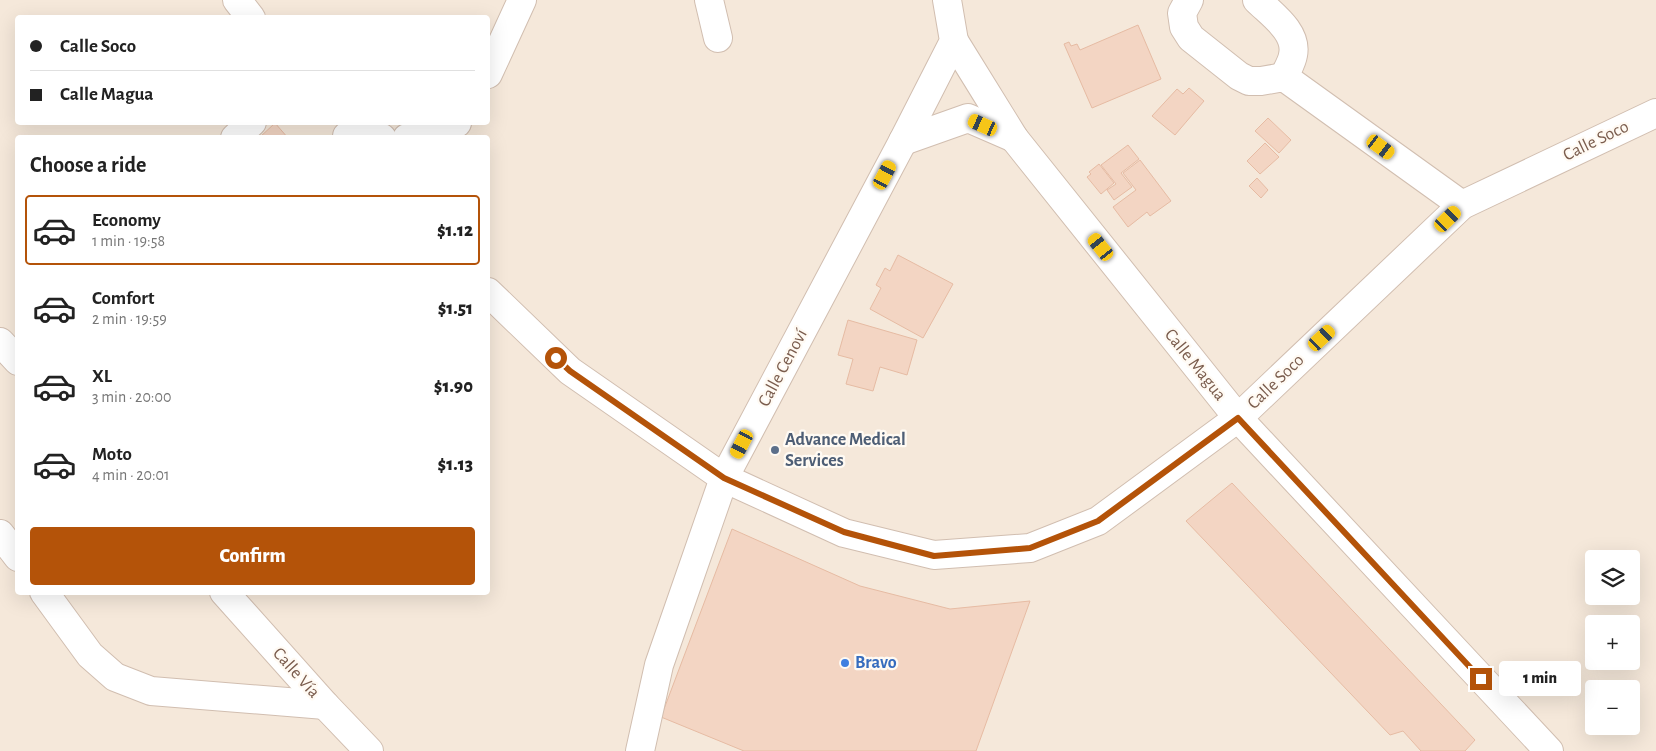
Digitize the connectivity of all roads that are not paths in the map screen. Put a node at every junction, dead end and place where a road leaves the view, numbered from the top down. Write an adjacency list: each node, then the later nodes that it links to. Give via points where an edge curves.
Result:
1 (237, 0): 7 (street)
2 (522, 0): 10 (street)
3 (709, 0): 8 (street)
4 (947, 0): 9 (street)
5 (1189, 0): 11 (street, via 1182,13 1184,27 1191,38 1249,81)
6 (1258, 0): 11 (street, via 1289,32 1294,44)
7 (249, 15)
8 (718, 38)
9 (954, 41): 19 (street, Calle Magua); 20 (street, Calle Cenoví)
10 (490, 70)
11 (1284, 77): 21 (street)
12 (1656, 113): 21 (street, Calle Soco)
13 (249, 125): 16 (street)
14 (451, 125): 18 (street)
15 (343, 132): 17 (street)
16 (238, 135)
17 (362, 135)
18 (418, 135)
19 (1014, 138): 20 (street, via 968,118); 25 (street, Calle Magua)
20 (903, 141): 26 (street, Calle Cenoví)
21 (1462, 205): 25 (street, Calle Soco)
22 (490, 294): 26 (street, Calle Soco, via 570,371)
23 (0, 342): 24 (street)
24 (15, 358)
25 (1238, 418): 26 (street, Calle Soco, via 1098,521 1030,548 934,556 844,532); 34 (street, Calle Magua)
26 (724, 478): 33 (street, Calle Cenoví, via 659,665)
27 (0, 534): 28 (street)
28 (15, 553)
29 (46, 595): 31 (street, via 90,655 115,677 151,691)
30 (227, 595): 31 (street, Calle Vía)
31 (324, 705): 32 (street, Calle Vía)
32 (370, 751)
33 (640, 751)
34 (1549, 751)

